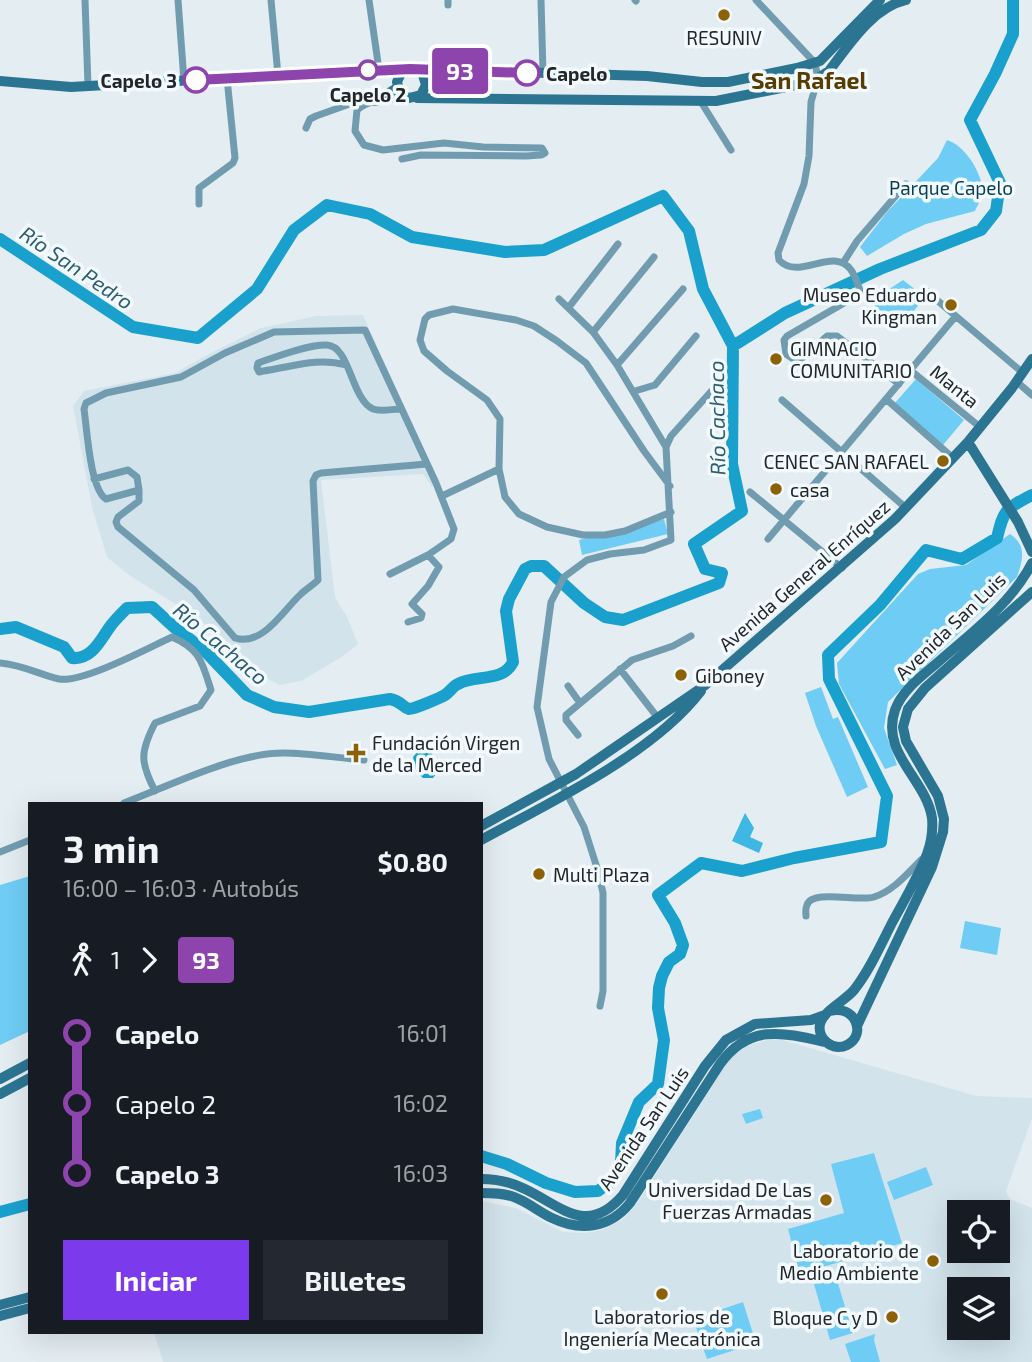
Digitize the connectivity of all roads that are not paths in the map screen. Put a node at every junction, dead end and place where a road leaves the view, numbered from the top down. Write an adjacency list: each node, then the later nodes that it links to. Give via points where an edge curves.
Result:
1 (85, 0): 18 (street)
2 (178, 0): 17 (street)
3 (271, 0): 13 (street)
4 (369, 0): 11 (street)
5 (541, 0): 12 (street)
6 (756, 0): 9 (street)
7 (880, 0): 9 (street)
8 (906, 0): 15 (street, via 877,15)
9 (815, 63): 12 (street, via 712,83); 15 (street)
10 (412, 69): 11 (street); 12 (street); 19 (street, via 398,77); 20 (street, via 425,80 424,90)
11 (376, 70): 13 (street); 19 (street)
12 (543, 73)
13 (278, 75): 14 (street)
14 (227, 78): 17 (street); 27 (street, via 235,158 199,188)
15 (818, 78): 22 (street); 30 (street, via 811,102 804,184 778,253 779,260 790,268)
16 (0, 81): 18 (street)
17 (184, 81): 18 (street)
18 (88, 86)
19 (397, 87): 20 (street); 21 (street)
20 (413, 98): 21 (street); 22 (street)
21 (373, 101): 23 (street, via 358,101 316,116); 25 (street, via 357,110 355,131 369,148 444,143 542,148 545,153)
22 (701, 102): 24 (street)
23 (306, 128)
24 (731, 150)
25 (402, 159)
26 (906, 184): 30 (street)
27 (199, 204)
28 (618, 244): 34 (street)
29 (654, 257): 36 (street)
30 (843, 263): 43 (street, via 852,271 858,295 787,336 786,354 800,360 827,335 837,335)
31 (683, 289): 40 (street)
32 (925, 290): 35 (street)
33 (559, 299): 34 (street)
34 (569, 307): 36 (street)
35 (955, 317): 41 (street); 42 (street)
36 (593, 332): 40 (street)
37 (696, 336): 45 (street, via 655,384)
38 (1032, 359): 42 (street, Avenida General Enríquez)
39 (346, 365): 39 (street, via 339,352 326,345 285,354 258,363 257,368 259,372 309,362); 49 (street, via 368,406)
40 (617, 365): 45 (street)
41 (910, 370): 43 (street); 50 (street, Manta)
42 (1020, 377): 46 (street); 50 (street, Avenida General Enríquez)
43 (899, 384): 47 (street)
44 (716, 386): 52 (street)
45 (635, 391): 52 (street)
46 (1032, 395)
47 (886, 399): 53 (street); 54 (street)
48 (782, 400): 53 (street)
49 (400, 409): 55 (street); 57 (street, via 365,330 274,332 181,377 88,400 84,409)
50 (980, 427): 51 (street, Avenida General Enríquez)
51 (968, 442): 54 (street, Avenida General Enríquez); 64 (street)
52 (666, 447): 58 (street)
53 (843, 451): 62 (street); 65 (street)
54 (953, 458): 62 (street, Avenida General Enríquez)
55 (427, 464): 59 (street, via 316,475 318,580 279,621 257,636 241,640 194,590 118,527 118,517 139,500); 61 (street)
56 (499, 469): 58 (street, via 500,419 487,400 424,351 419,340 429,315 453,309 516,320 557,341 586,363); 61 (street); 63 (street, via 505,497 512,506 528,520 547,527 605,535)
57 (94, 479): 59 (street, via 106,499); 59 (street, via 128,470 137,477)
58 (670, 486): 63 (street)
59 (139, 490)
60 (750, 492): 65 (street)
61 (442, 496): 69 (street, via 454,529 451,539)
62 (906, 508): 71 (street, Avenida General Enríquez)
63 (671, 512): 87 (street, via 671,540 587,560 555,590 537,708 549,759)
64 (1012, 514): 66 (street); 68 (street)
65 (785, 521): 67 (street); 71 (street)
66 (1032, 531)
67 (768, 539)
68 (1032, 552)
69 (428, 555): 73 (street); 75 (street, via 439,567 412,604 421,618)
70 (1032, 563): 72 (street); 76 (street, Avenida San Luis, via 1025,578)
71 (842, 568): 81 (street, Avenida General Enríquez)
72 (1032, 572)
73 (390, 574)
74 (1032, 592): 76 (street, Avenida San Luis)
75 (408, 622)
76 (976, 635): 94 (street, Avenida San Luis, via 912,685 893,720 895,746 932,817); 98 (street, Avenida San Luis, via 914,699 904,720 906,741 942,805 943,832 932,867)
77 (691, 636): 79 (street)
78 (0, 663): 88 (street, via 61,679 91,674 172,638 191,645 211,690 200,706 155,723 143,750 143,764)
79 (620, 669): 82 (street); 83 (street)
80 (568, 686): 82 (street)
81 (704, 686): 83 (street, Avenida General Enríquez); 86 (street, Avenida General Enríquez, via 688,707 637,749)
82 (580, 703): 84 (street, via 564,717)
83 (658, 718): 86 (street, Avenida General Enríquez)
84 (578, 735)
85 (364, 760): 88 (street, via 284,753 257,756)
86 (579, 779): 87 (street, Avenida General Enríquez)
87 (563, 789): 90 (street, Avenida General Enríquez); 91 (street, Avenida General Enríquez); 96 (street, via 584,827 603,893)
88 (155, 791): 89 (street)
89 (127, 802)
90 (483, 825)
91 (483, 837)
92 (28, 841): 93 (street)
93 (0, 852)
94 (925, 857): 95 (street, via 876,897 811,899); 97 (street, Avenida San Luis, via 869,968 848,996)
95 (806, 916)
96 (600, 1006)
97 (827, 1013): 98 (street, via 847,1012); 99 (street, via 820,1026); 104 (street, Avenida San Luis, via 811,1020 755,1024 726,1040 623,1195 604,1211 571,1215 523,1188)
98 (857, 1026): 99 (street, via 847,1045 835,1047)
99 (825, 1042): 105 (street, Avenida San Luis, via 766,1033 734,1047 631,1203 603,1224 574,1226 515,1197)
100 (28, 1064): 101 (street)
101 (0, 1079)
102 (28, 1079): 103 (street)
103 (0, 1094)
104 (483, 1179)
105 (483, 1193)
106 (28, 1298): 107 (street)
107 (0, 1305)
108 (28, 1309): 109 (street)
109 (0, 1316)

